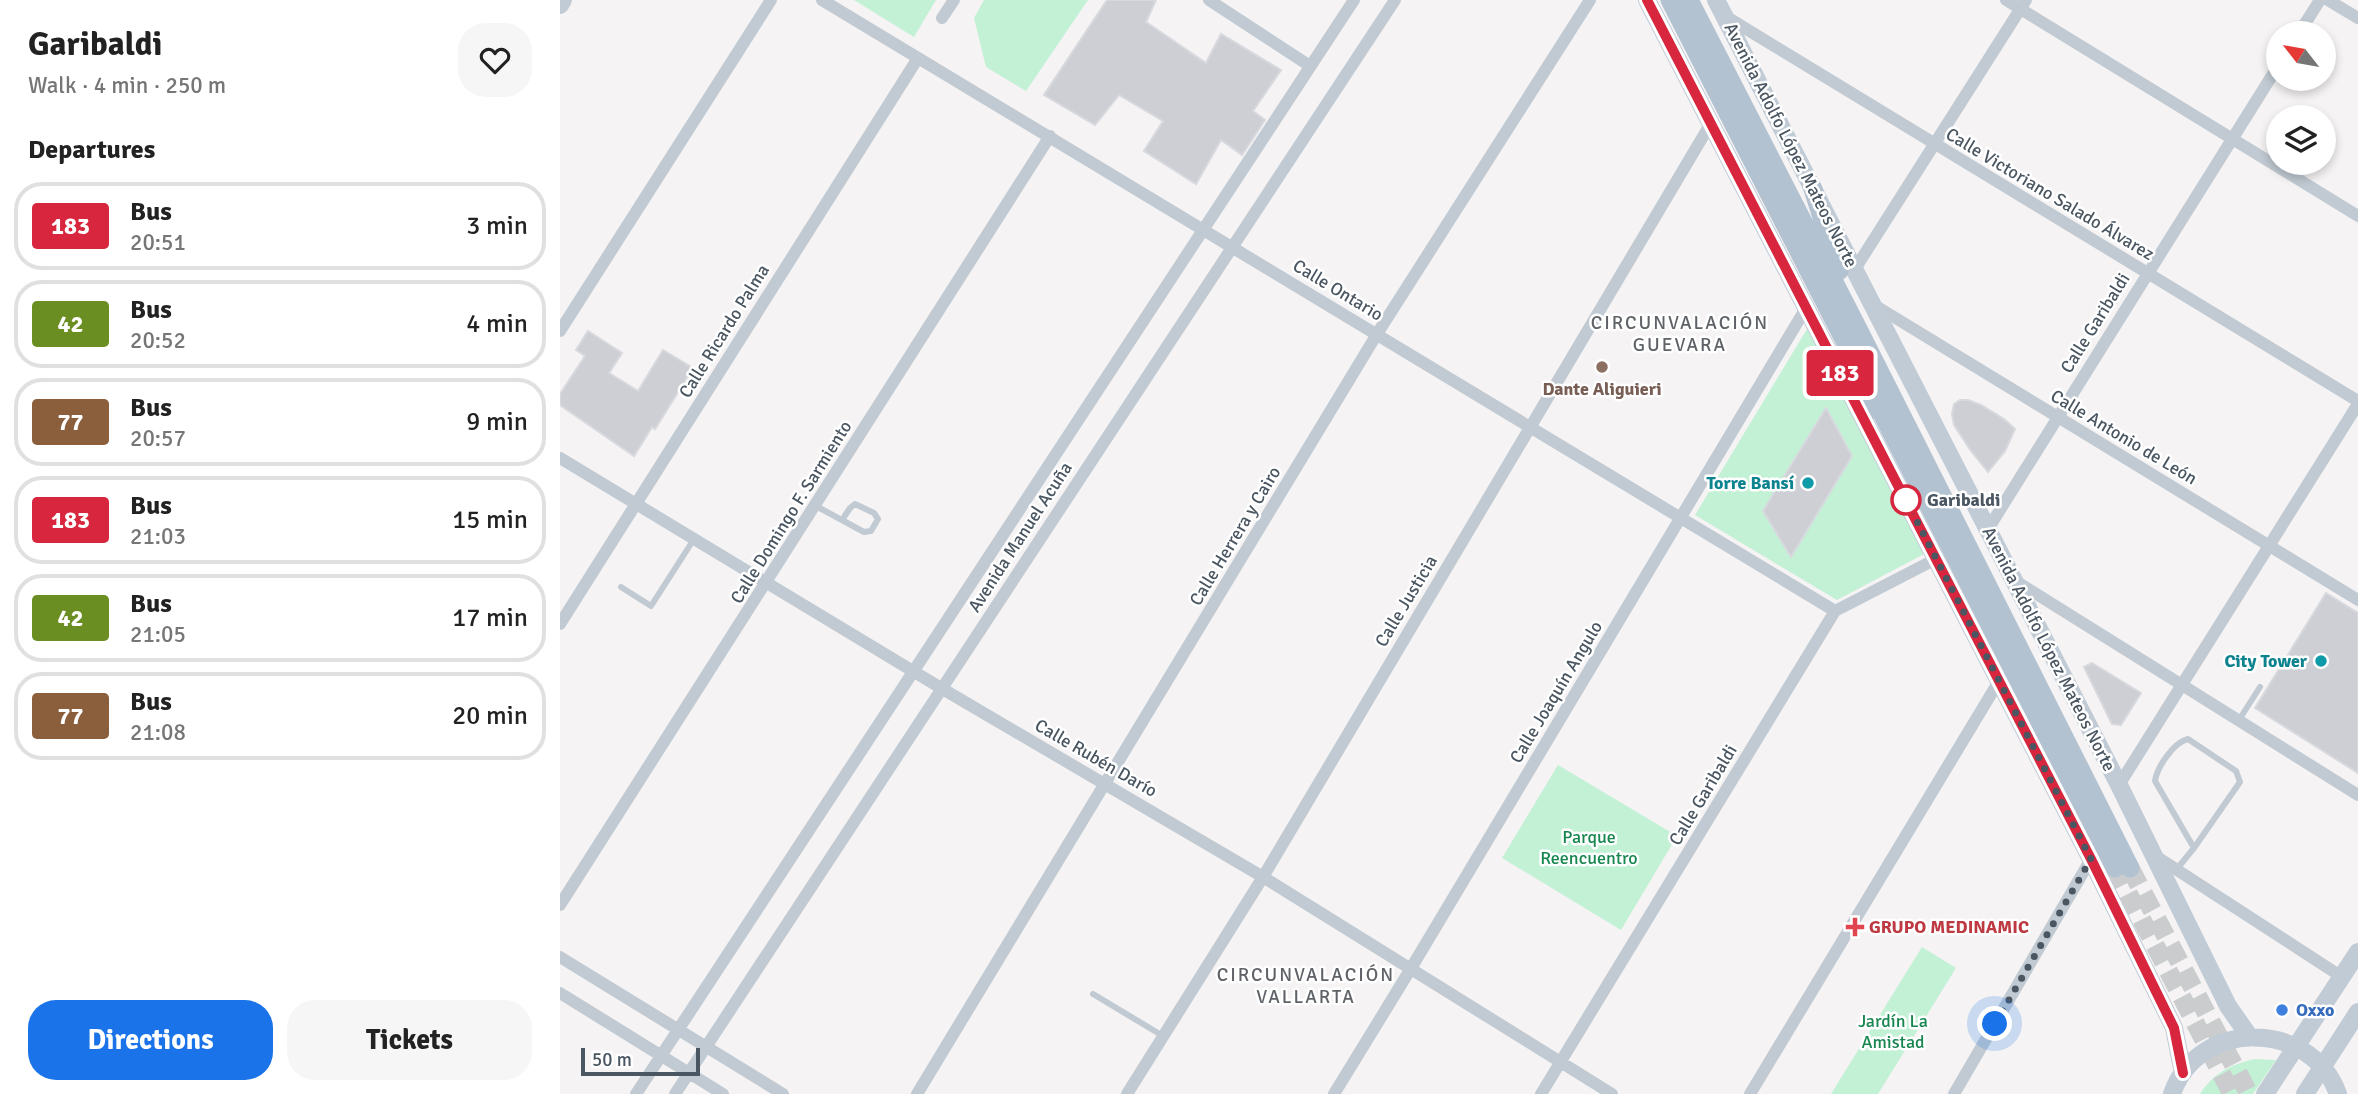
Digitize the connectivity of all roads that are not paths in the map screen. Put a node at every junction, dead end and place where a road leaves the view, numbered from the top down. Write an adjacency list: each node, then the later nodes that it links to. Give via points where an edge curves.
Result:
1 (563, 0): 16 (main road)
2 (771, 0): 37 (street)
3 (822, 0): 21 (street, Calle Ontario)
4 (954, 0): 18 (street)
5 (1209, 0): 22 (street)
6 (1354, 0): 22 (street, Avenida Manuel Acuña)
7 (1395, 0): 31 (street, Avenida Manuel Acuña)
8 (1590, 0): 38 (street, Calle Herrera y Cairo)
9 (1647, 0): 24 (main road)
10 (1671, 0): 43 (main road, Avenida Adolfo López Mateos Norte)
11 (1689, 0): 36 (main road, Avenida Adolfo López Mateos Norte)
12 (2006, 0): 15 (street)
13 (2320, 0): 20 (street)
14 (2328, 0): 19 (street)
15 (2023, 4): 26 (street); 27 (street)
16 (560, 5)
17 (1722, 6): 27 (street, Calle Victoriano Salado Álvarez); 28 (main road, Avenida Adolfo López Mateos Norte)
18 (942, 18)
19 (2358, 18)
20 (2307, 21)
21 (918, 58): 25 (street, Calle Ontario); 45 (street, Calle Ricardo Palma)
22 (1310, 66): 30 (street, Avenida Manuel Acuña)
23 (2266, 85): 26 (street, Calle Garibaldi)
24 (1710, 123): 35 (main road); 42 (street, Calle Justicia)
25 (1050, 136): 30 (street, Calle Ontario); 46 (street, Calle Domingo F. Sarmiento)
26 (2233, 138): 29 (street); 33 (street, Calle Garibaldi)
27 (1935, 144): 32 (street); 33 (street, Calle Victoriano Salado Álvarez)
28 (1813, 190): 32 (main road, Avenida Adolfo López Mateos Norte); 36 (main road)
29 (2358, 216)
30 (1203, 229): 31 (street, Calle Ontario); 59 (street, Avenida Manuel Acuña)
31 (1233, 247): 38 (street, Calle Ontario); 63 (street, Avenida Manuel Acuña)
32 (1855, 269): 34 (main road, Avenida Adolfo López Mateos Norte)
33 (2147, 273): 40 (street, Calle Victoriano Salado Álvarez); 41 (street, Calle Garibaldi)
34 (1871, 303): 41 (street, Calle Antonio de León); 49 (main road, Avenida Adolfo López Mateos Norte)
35 (1806, 308): 39 (main road); 47 (street, Calle Joaquín Angulo)
36 (1855, 323): 43 (main road, Avenida Adolfo López Mateos Norte, via 2123,868)
37 (560, 331)
38 (1377, 334): 42 (street, Calle Ontario); 65 (street, Calle Herrera y Cairo)
39 (1835, 363): 43 (main road); 52 (main road)
40 (2358, 403): 51 (street)
41 (2057, 416): 49 (street, Calle Garibaldi); 51 (street, Calle Antonio de León)
42 (1530, 427): 47 (street, Calle Ontario); 72 (street, Calle Justicia)
43 (1903, 454)
44 (560, 458): 45 (street, Calle Rubén Darío)
45 (636, 504): 50 (street, Calle Rubén Darío); 58 (street, Calle Ricardo Palma)
46 (816, 506): 48 (lane); 54 (street, Calle Domingo F. Sarmiento)
47 (1681, 518): 57 (street, Calle Ontario); 76 (street, Calle Joaquín Angulo)
48 (842, 520): 48 (lane, via 868,532 878,519 855,504)
49 (1987, 529): 53 (main road, Avenida Adolfo López Mateos Norte)
50 (694, 539): 54 (street, Calle Rubén Darío); 55 (lane, via 651,606)
51 (2269, 546): 56 (street, Calle Antonio de León); 61 (street)
52 (1936, 559): 57 (street); 60 (main road)
53 (2014, 580): 61 (street); 66 (main road, Avenida Adolfo López Mateos Norte)
54 (767, 583): 59 (street, Calle Rubén Darío); 73 (street, Calle Domingo F. Sarmiento)
55 (621, 587)
56 (2358, 600)
57 (1835, 611): 87 (street, Calle Garibaldi)
58 (560, 624)
59 (912, 670): 63 (street, Calle Rubén Darío); 81 (street, Avenida Manuel Acuña)
60 (1999, 681): 70 (main road); 100 (street)
61 (2182, 685): 64 (street); 66 (street)
62 (2260, 687): 64 (lane)
63 (941, 688): 65 (street, Calle Rubén Darío); 84 (street, Avenida Manuel Acuña)
64 (2239, 720): 67 (street)
65 (1105, 784): 72 (street, Calle Rubén Darío); 95 (street, Calle Herrera y Cairo)
66 (2119, 785): 69 (main road, Avenida Adolfo López Mateos Norte)
67 (2358, 795)
68 (2194, 848): 68 (lane, via 2240,782 2236,771 2188,739 2177,744 2155,781); 71 (lane)
69 (2154, 855): 71 (street); 83 (main road, Avenida Adolfo López Mateos Norte, via 2228,1006)
70 (2091, 859): 90 (main road, via 2174,1028); 101 (street)
71 (2176, 870): 77 (street)
72 (1263, 877): 76 (street, Calle Rubén Darío); 82 (street, Calle Justicia)
73 (560, 905)
74 (2358, 952): 77 (main road)
75 (560, 957): 81 (street)
76 (1410, 970): 87 (street, Calle Rubén Darío); 97 (street, Calle Joaquín Angulo)
77 (2342, 977): 85 (main road)
78 (560, 993): 86 (street)
79 (1093, 994): 82 (lane)
80 (2358, 1012): 88 (main road)
81 (679, 1029): 84 (street); 86 (street, Avenida Manuel Acuña)
82 (1163, 1036): 96 (street, Calle Justicia)
83 (2249, 1037): 85 (main road, via 2281,1040); 90 (main road, via 2212,1047)
84 (706, 1046): 89 (street, Avenida Manuel Acuña); 94 (street)
85 (2297, 1047): 88 (main road); 103 (main road)
86 (662, 1056): 89 (street); 91 (street, Avenida Manuel Acuña)
87 (1560, 1063): 98 (street, Calle Garibaldi); 99 (street, Calle Rubén Darío)
88 (2323, 1066): 104 (main road); 105 (main road)
89 (689, 1073): 92 (street, Avenida Manuel Acuña); 93 (street)
90 (2183, 1073): 102 (main road)
91 (636, 1094)
92 (675, 1094)
93 (723, 1094)
94 (783, 1094)
95 (917, 1094)
96 (1127, 1094)
97 (1334, 1094)
98 (1541, 1094)
99 (1612, 1094)
100 (1750, 1094)
101 (1954, 1094)
102 (2172, 1094)
103 (2265, 1094)
104 (2305, 1094)
105 (2338, 1094)

